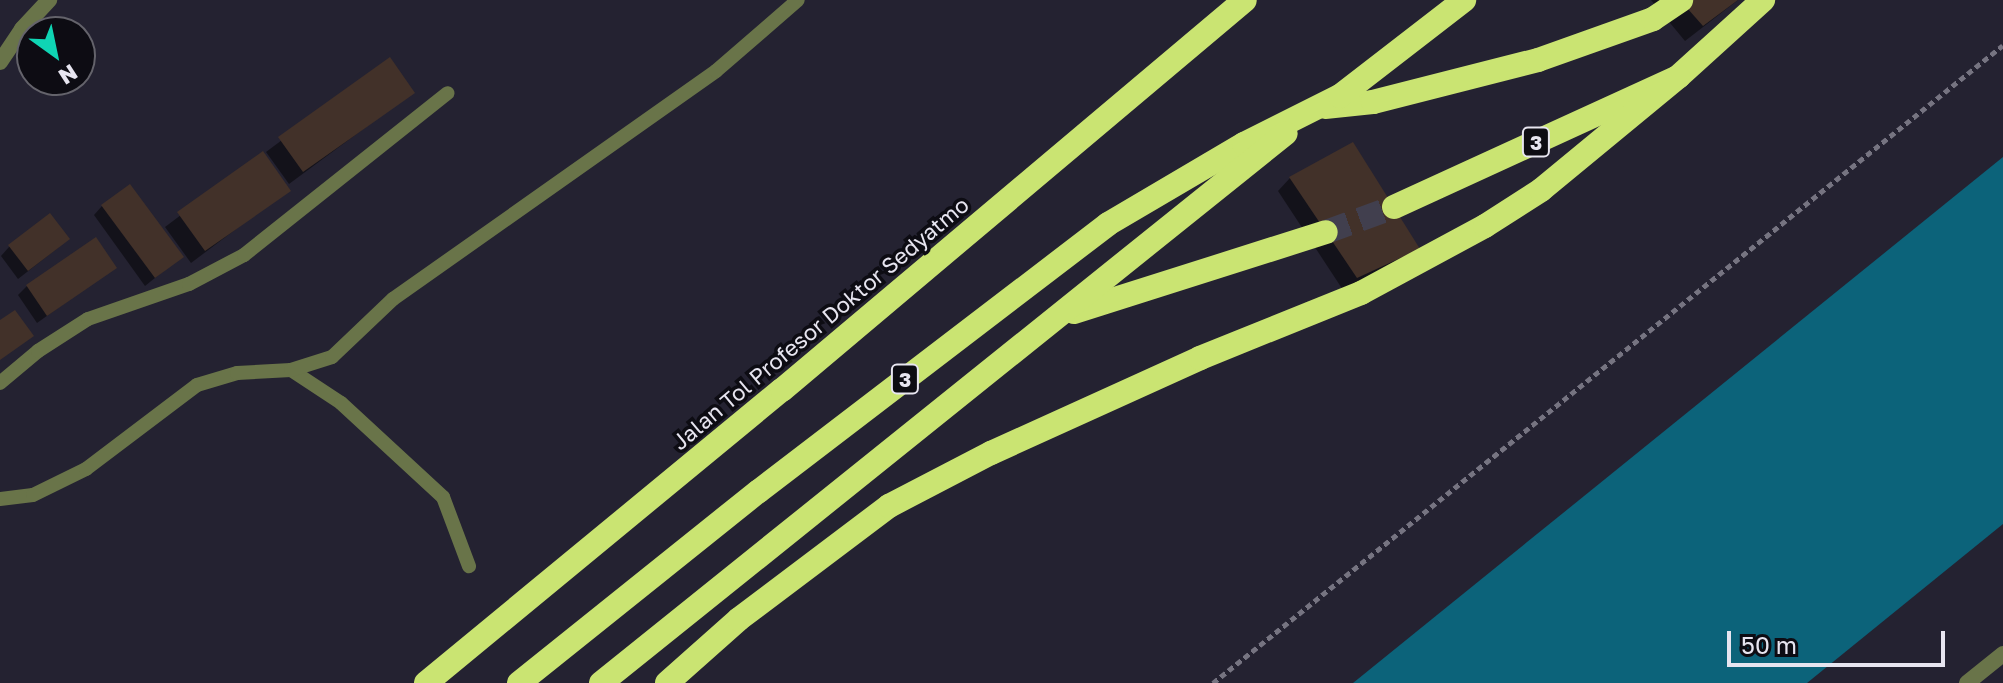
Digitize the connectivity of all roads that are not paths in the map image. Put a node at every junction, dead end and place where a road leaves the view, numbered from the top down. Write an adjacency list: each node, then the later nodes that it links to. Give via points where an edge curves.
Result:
1 (49, 0): 7 (street)
2 (798, 0): 14 (lane, via 716,71 393,299 332,357)
3 (1245, 0): 19 (highway, Jalan Tol Profesor Doktor Sedyatmo)
4 (1464, 0): 10 (highway, 3, via 1340,96)
5 (1681, 0): 10 (highway, via 1653,19 1538,60 1373,102)
6 (1763, 0): 8 (highway, 3)
7 (0, 62)
8 (1678, 77): 11 (highway, 3); 22 (highway, via 1541,190 1485,226 1361,293 1160,376 889,506 739,619)
9 (448, 93): 15 (lane, via 244,255 189,284 88,319)
10 (1315, 108): 13 (highway, 3); 20 (highway, 3, via 1108,224)
11 (1394, 207)
12 (1326, 232): 13 (highway, 3)
13 (1060, 317): 21 (highway, 3)
14 (291, 370): 16 (lane, via 237,373 197,385 86,469 33,495); 17 (lane, via 341,403 443,497)
15 (0, 383)
16 (0, 499)
17 (469, 566)
18 (2003, 654): 23 (street)
19 (426, 683)
20 (519, 683)
21 (601, 683)
22 (667, 683)
23 (1967, 683)

